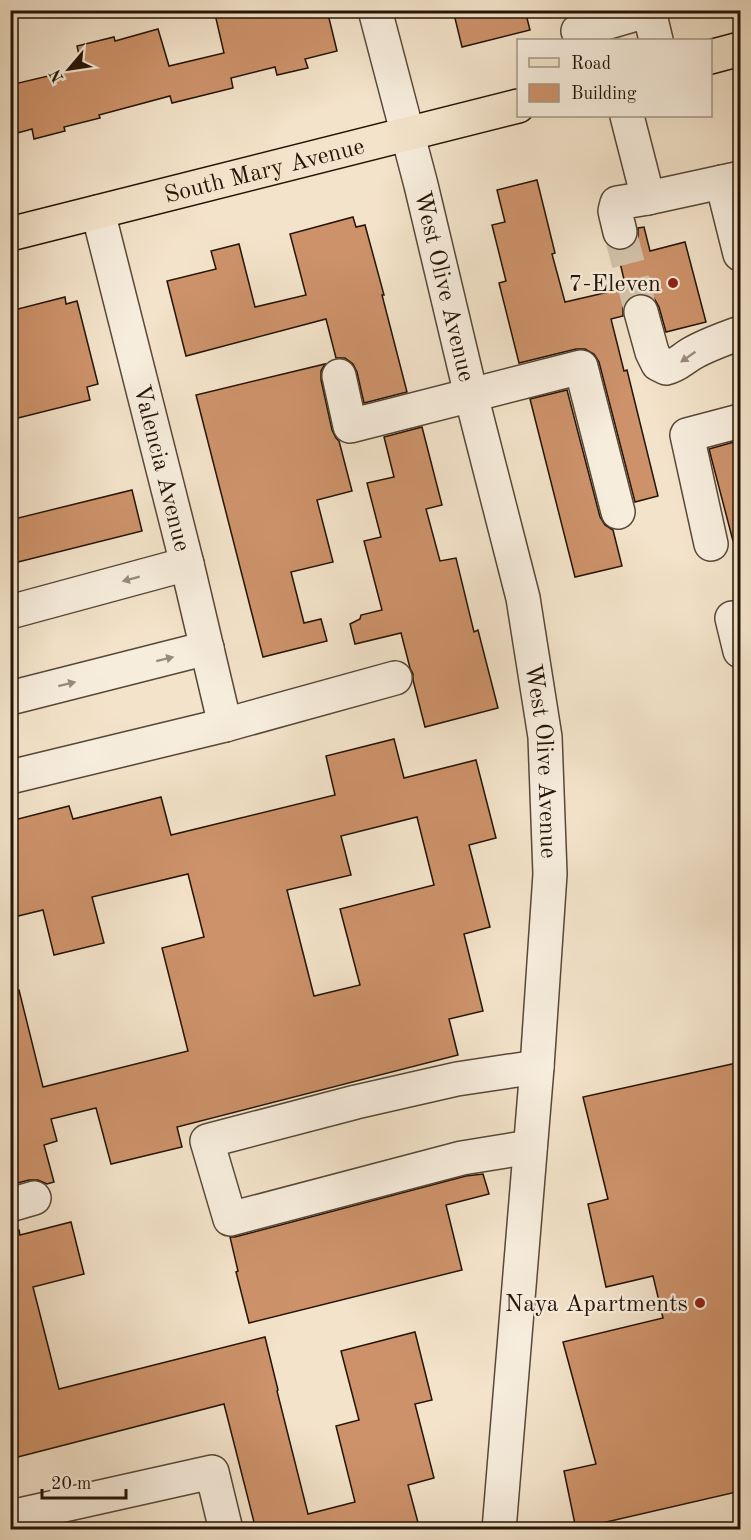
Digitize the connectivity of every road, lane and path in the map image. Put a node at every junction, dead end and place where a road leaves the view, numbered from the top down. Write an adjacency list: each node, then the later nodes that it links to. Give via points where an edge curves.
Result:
1 (375, 10): 9 (street, West Olive Avenue)
2 (649, 11): 3 (street); 4 (street)
3 (577, 27)
4 (656, 39)
5 (741, 49): 6 (main road)
6 (712, 57)
7 (517, 107): 9 (main road, South Mary Avenue)
8 (627, 117): 11 (street)
9 (408, 134): 12 (main road, South Mary Avenue); 19 (street, West Olive Avenue)
10 (731, 180): 11 (street); 15 (street)
11 (648, 198): 13 (street, via 617,203)
12 (98, 212): 14 (main road, South Mary Avenue); 23 (street, Valencia Avenue)
13 (620, 232)
14 (10, 234)
15 (739, 243)
16 (641, 312): 17 (street, one-way to 16, via 666,368 658,364 652,352)
17 (741, 333)
18 (339, 376): 19 (street, via 350,426)
19 (471, 395): 21 (street, via 581,367); 32 (street, West Olive Avenue, via 523,598 545,737 550,874)
20 (741, 421): 22 (street, via 687,435)
21 (618, 512)
22 (711, 544)
23 (187, 564): 24 (street, one-way to 24); 26 (street, Valencia Avenue)
24 (10, 612)
25 (732, 618): 27 (street)
26 (207, 648): 29 (street, one-way to 26); 30 (street, Valencia Avenue)
27 (741, 651)
28 (395, 678): 30 (street)
29 (10, 698)
30 (225, 725): 31 (street)
31 (10, 777)
32 (537, 1067): 33 (street, West Olive Avenue); 33 (street, via 457,1079 207,1141 230,1219 462,1158)
33 (530, 1147): 36 (street, West Olive Avenue)
34 (10, 1517): 35 (street, via 212,1472)
35 (226, 1530)
36 (499, 1530)

